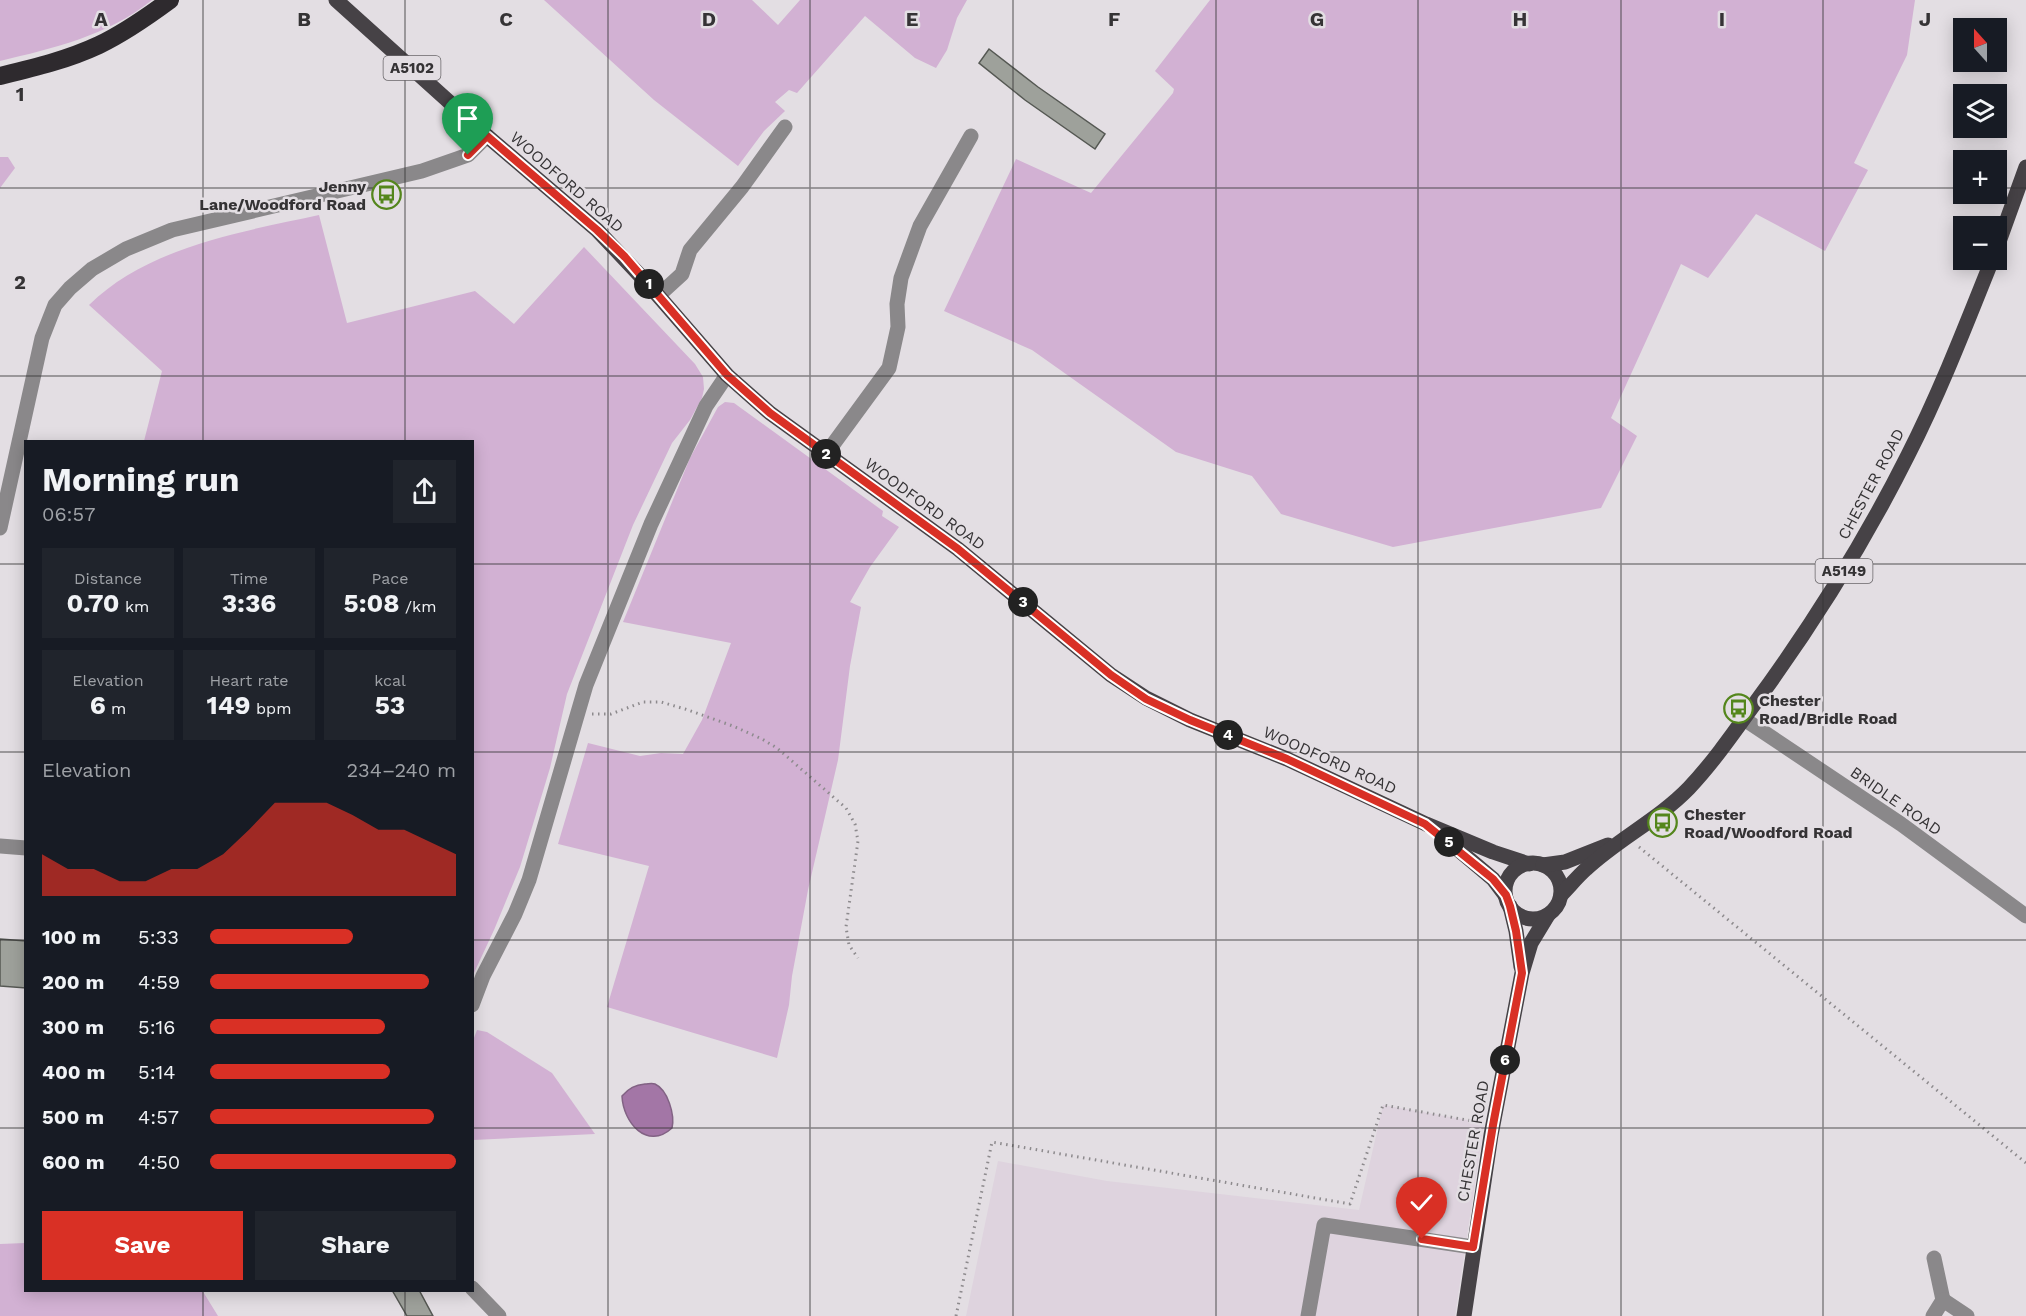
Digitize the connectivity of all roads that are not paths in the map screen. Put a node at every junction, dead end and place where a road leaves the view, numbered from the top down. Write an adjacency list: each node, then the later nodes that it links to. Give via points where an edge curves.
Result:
1 (170, 0): 3 (highway, via 98,45)
2 (336, 0): 5 (main road, WOODFORD ROAD / A5102)
3 (0, 76)
4 (785, 127): 10 (street, via 690,250 682,274)
5 (487, 136): 10 (main road, WOODFORD ROAD / A5102, via 597,230); 13 (street, via 468,155 422,171 172,230 126,249 92,269 55,305 42,338)
6 (971, 136): 12 (street, via 920,226 901,278 898,327 889,368)
7 (2026, 167): 8 (main road)
8 (2007, 220)
9 (1988, 270): 14 (main road, CHESTER ROAD / A5149, via 1936,396 1874,520 1826,601)
10 (658, 295): 11 (main road, WOODFORD ROAD / A5102)
11 (727, 375): 12 (main road, WOODFORD ROAD / A5102); 25 (street, via 706,406 651,524 586,685 529,880)
12 (826, 454): 15 (main road, WOODFORD ROAD / A5102, via 958,549 1111,675 1146,699)
13 (0, 528)
14 (1744, 719): 16 (main road, CHESTER ROAD / A5149, via 1689,788); 23 (street, BRIDLE ROAD, via 1901,824)
15 (1425, 824): 19 (main road, WOODFORD ROAD / A5102); 21 (main road, WOODFORD ROAD / A5102, via 1493,879)
16 (1628, 837): 19 (main road, CHESTER ROAD / A5149, via 1565,862); 20 (main road, CHESTER ROAD / A5149, via 1587,868)
17 (0, 846): 18 (street)
18 (24, 848)
19 (1536, 865): 20 (main road, via 1551,870 1557,877); 21 (main road, via 1514,872 1508,879)
20 (1561, 896): 22 (main road)
21 (1508, 901): 22 (main road, via 1523,917); 24 (main road, CHESTER ROAD)
22 (1548, 915): 24 (main road, CHESTER ROAD, via 1531,943)
23 (2026, 916)
24 (1522, 973): 26 (main road, CHESTER ROAD)
25 (474, 1000)
26 (1473, 1247): 31 (street, via 1323,1225); 32 (main road, CHESTER ROAD)
27 (1934, 1258): 29 (street)
28 (474, 1290): 30 (street)
29 (1943, 1300): 33 (street); 34 (street)
30 (499, 1316)
31 (1308, 1316)
32 (1464, 1316)
33 (1933, 1316)
34 (1967, 1316)

